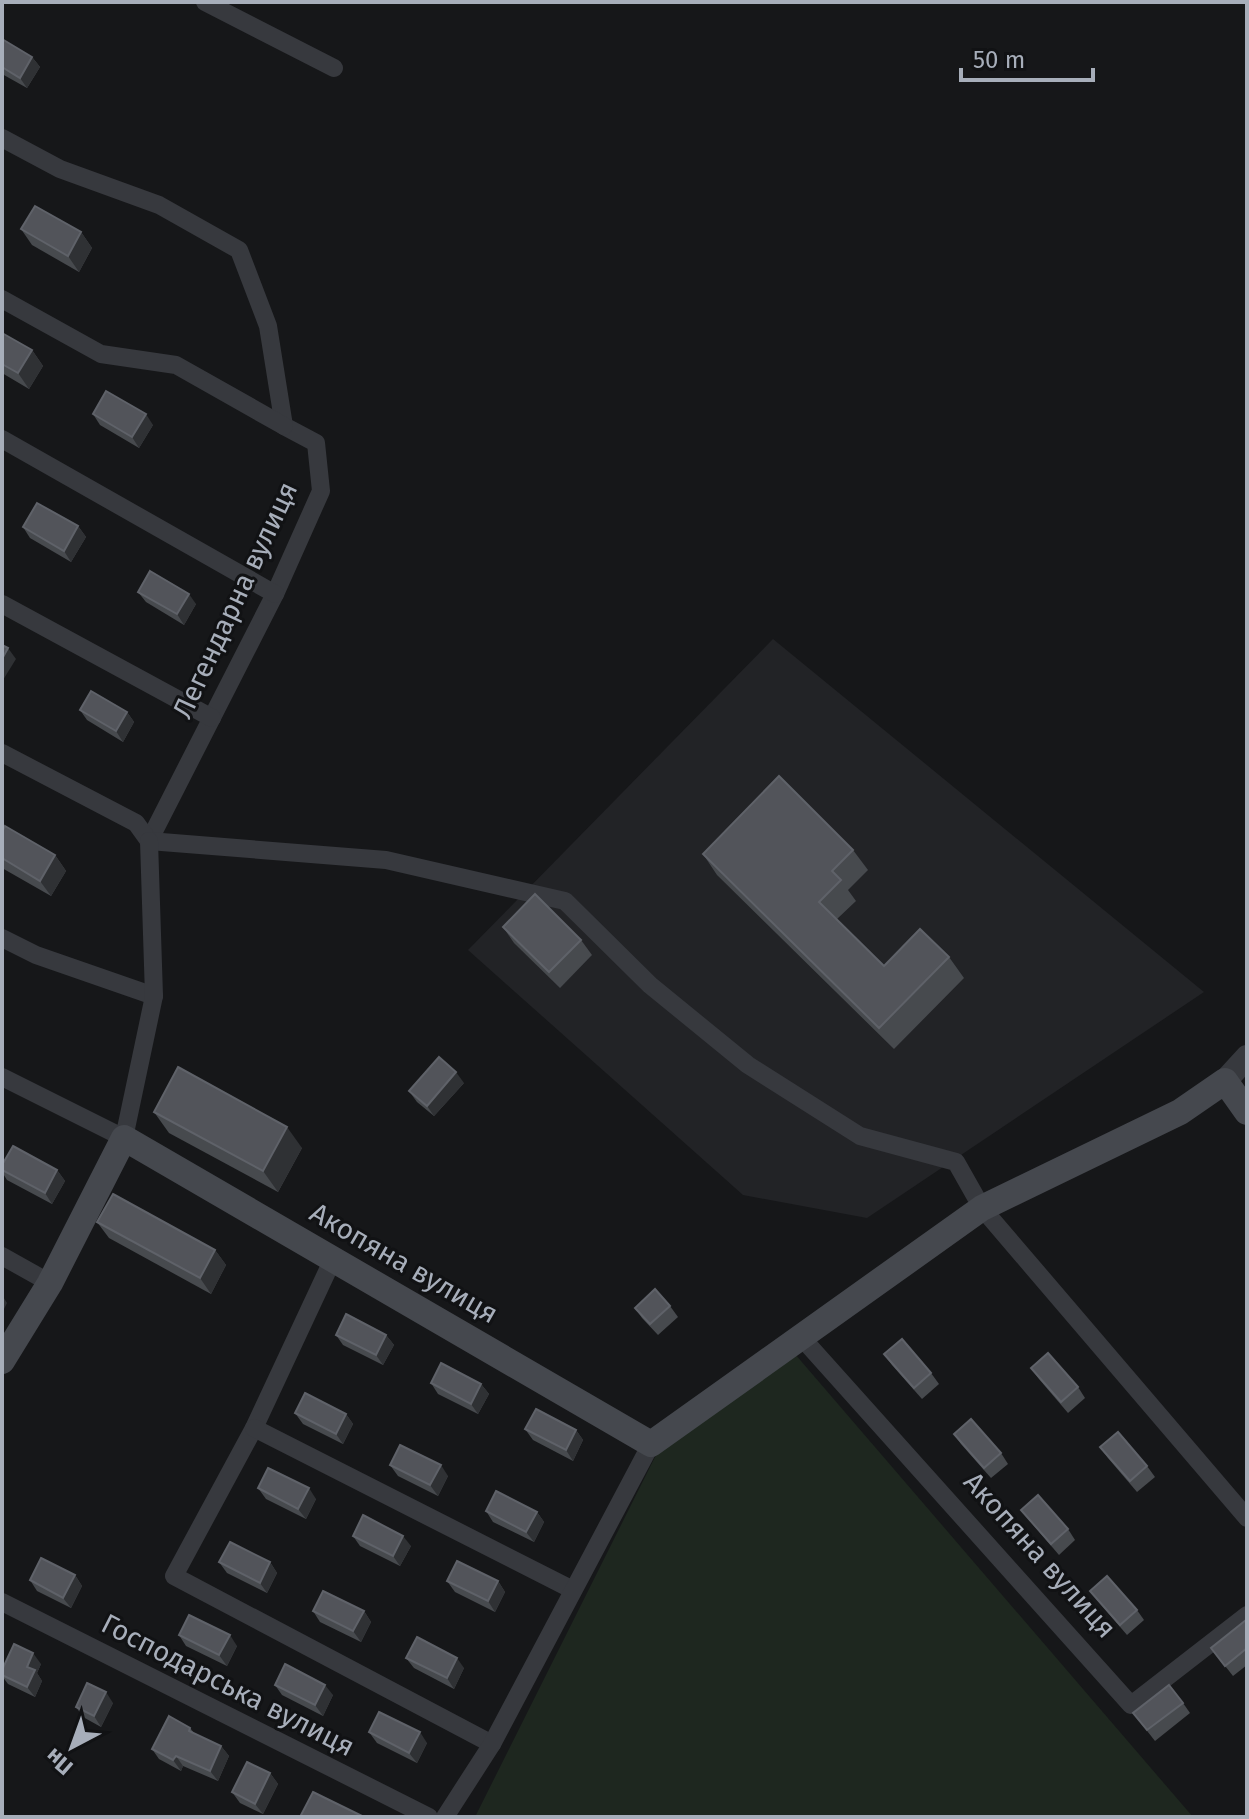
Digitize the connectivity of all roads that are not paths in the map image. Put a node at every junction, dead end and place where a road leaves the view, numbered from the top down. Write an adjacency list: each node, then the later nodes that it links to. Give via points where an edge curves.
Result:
1 (205, 2): 2 (street)
2 (334, 68)
3 (2, 138): 5 (street, via 60,169 159,205 239,250 268,326)
4 (2, 299): 5 (street, via 101,354 176,365)
5 (284, 426): 7 (street, Легендарна вулиця, via 316,443 321,491)
6 (2, 439): 7 (street)
7 (275, 594): 9 (street, Легендарна вулиця)
8 (2, 604): 9 (street)
9 (212, 718): 11 (street, Легендарна вулиця)
10 (2, 753): 11 (street, via 136,823)
11 (149, 841): 13 (street); 19 (street, via 386,860 565,901 650,985 748,1065 860,1136 956,1162)
12 (2, 938): 13 (street)
13 (154, 996): 18 (street)
14 (1247, 1057): 16 (street)
15 (2, 1077): 18 (street)
16 (1225, 1081): 17 (main road); 19 (main road, via 1180,1112)
17 (1247, 1112)
18 (124, 1138): 21 (main road, Акопяна вулиця); 22 (main road)
19 (982, 1208): 23 (main road); 27 (street)
20 (2, 1256): 22 (street)
21 (333, 1259): 25 (street); 26 (main road, Акопяна вулиця)
22 (50, 1283): 24 (main road)
23 (803, 1339): 26 (main road); 30 (street, Акопяна вулиця, via 1131,1705)
24 (2, 1361)
25 (254, 1428): 28 (street); 31 (street, via 174,1576)
26 (651, 1444): 28 (street)
27 (1247, 1518)
28 (573, 1590): 31 (street)
29 (2, 1602): 32 (street, Господарська вулиця)
30 (1247, 1615)
31 (492, 1744): 33 (street)
32 (429, 1817)
33 (445, 1817)

